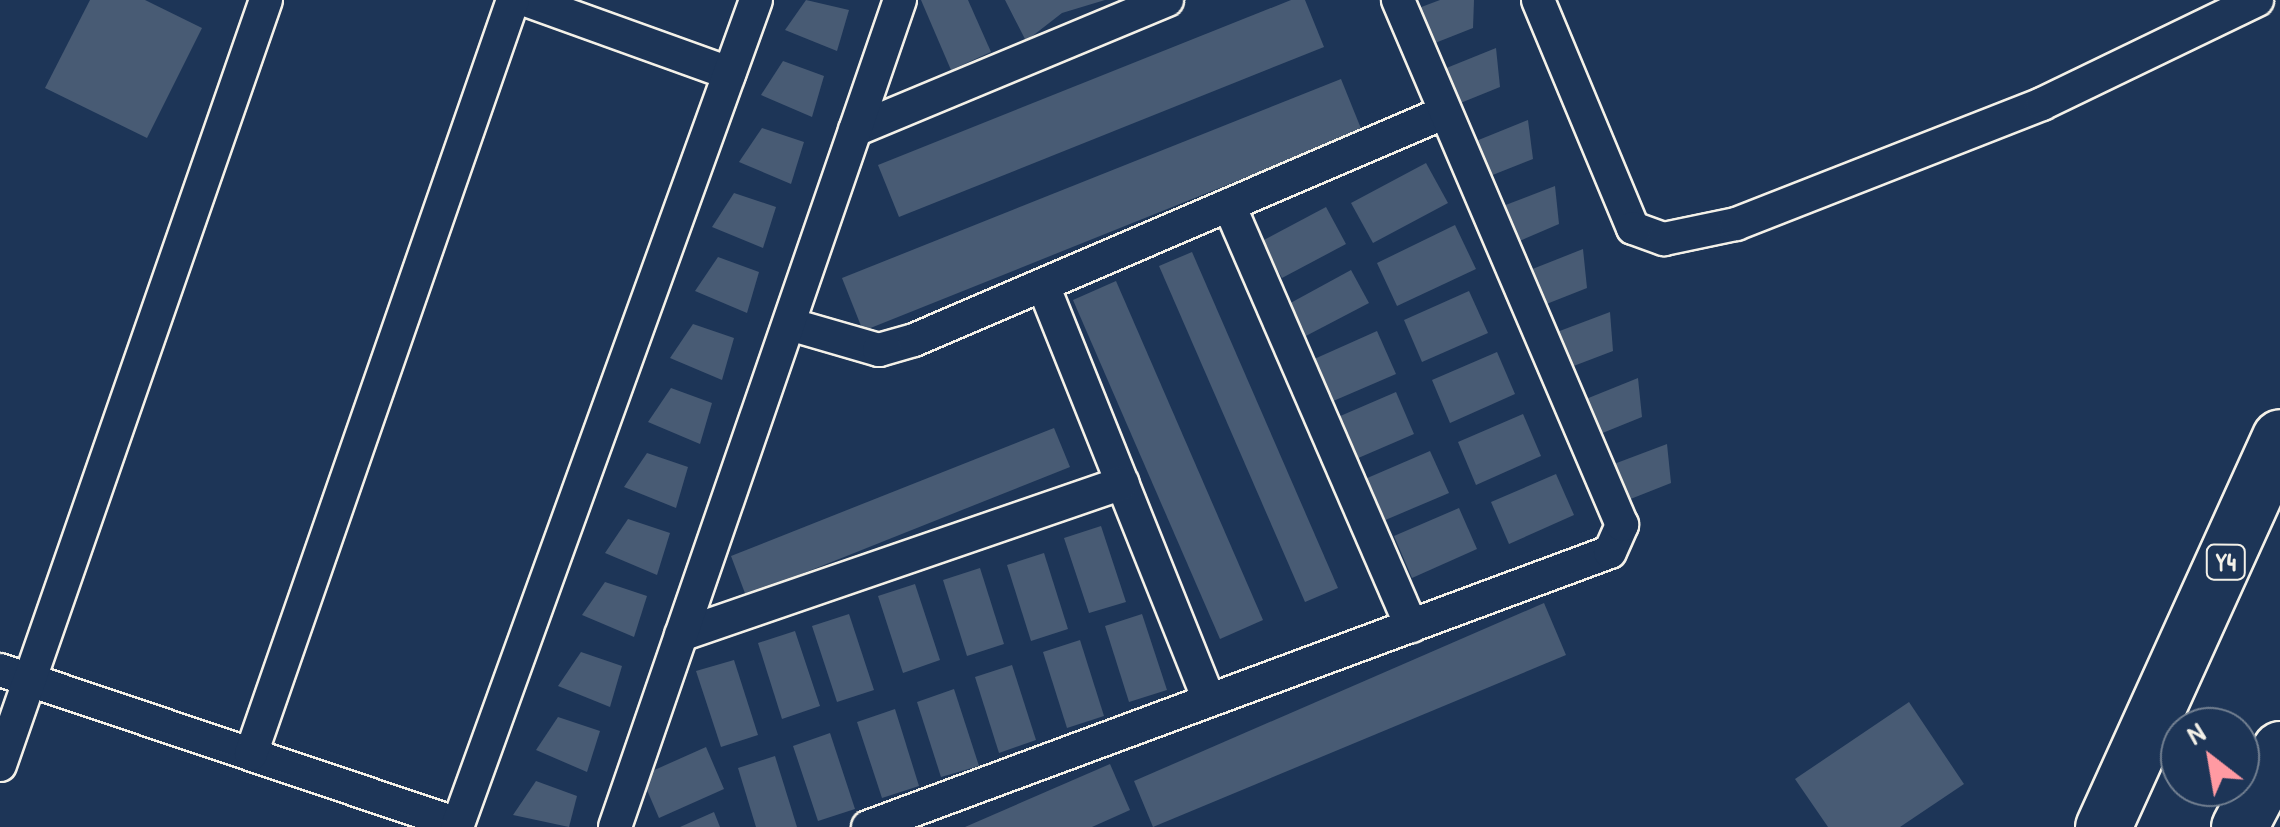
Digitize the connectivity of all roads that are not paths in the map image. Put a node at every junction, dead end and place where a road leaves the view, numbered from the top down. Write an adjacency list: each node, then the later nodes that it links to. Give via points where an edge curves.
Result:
1 (266, 0): 20 (street)
2 (513, 0): 24 (street)
3 (526, 0): 10 (street)
4 (756, 0): 10 (street)
5 (900, 0): 12 (street)
6 (1167, 0): 12 (street)
7 (1398, 0): 11 (street)
8 (1538, 0): 9 (street, via 1633,228 1664,239 1736,224 2042,104)
9 (2257, 0)
10 (729, 74): 27 (street)
11 (1443, 112): 13 (street); 18 (street, via 1622,525 1610,552)
12 (855, 130): 15 (street)
13 (1229, 206): 14 (street); 18 (street)
14 (1043, 285): 15 (street, via 878,350); 17 (street)
15 (789, 324): 19 (street)
16 (2280, 437): 21 (highway, Y4)
17 (1123, 484): 19 (street); 22 (street)
18 (1411, 626): 22 (street)
19 (681, 636): 28 (street)
20 (14, 675): 24 (street); 25 (street)
21 (2169, 686): 30 (highway); 31 (highway, Y4)
22 (1209, 700): 29 (street)
23 (2280, 750): 32 (highway)
24 (251, 754): 27 (street)
25 (0, 765)
26 (2280, 815): 33 (highway)
27 (457, 826)
28 (616, 827)
29 (868, 827)
30 (2088, 827)
31 (2103, 827)
32 (2239, 827)
33 (2276, 827)

